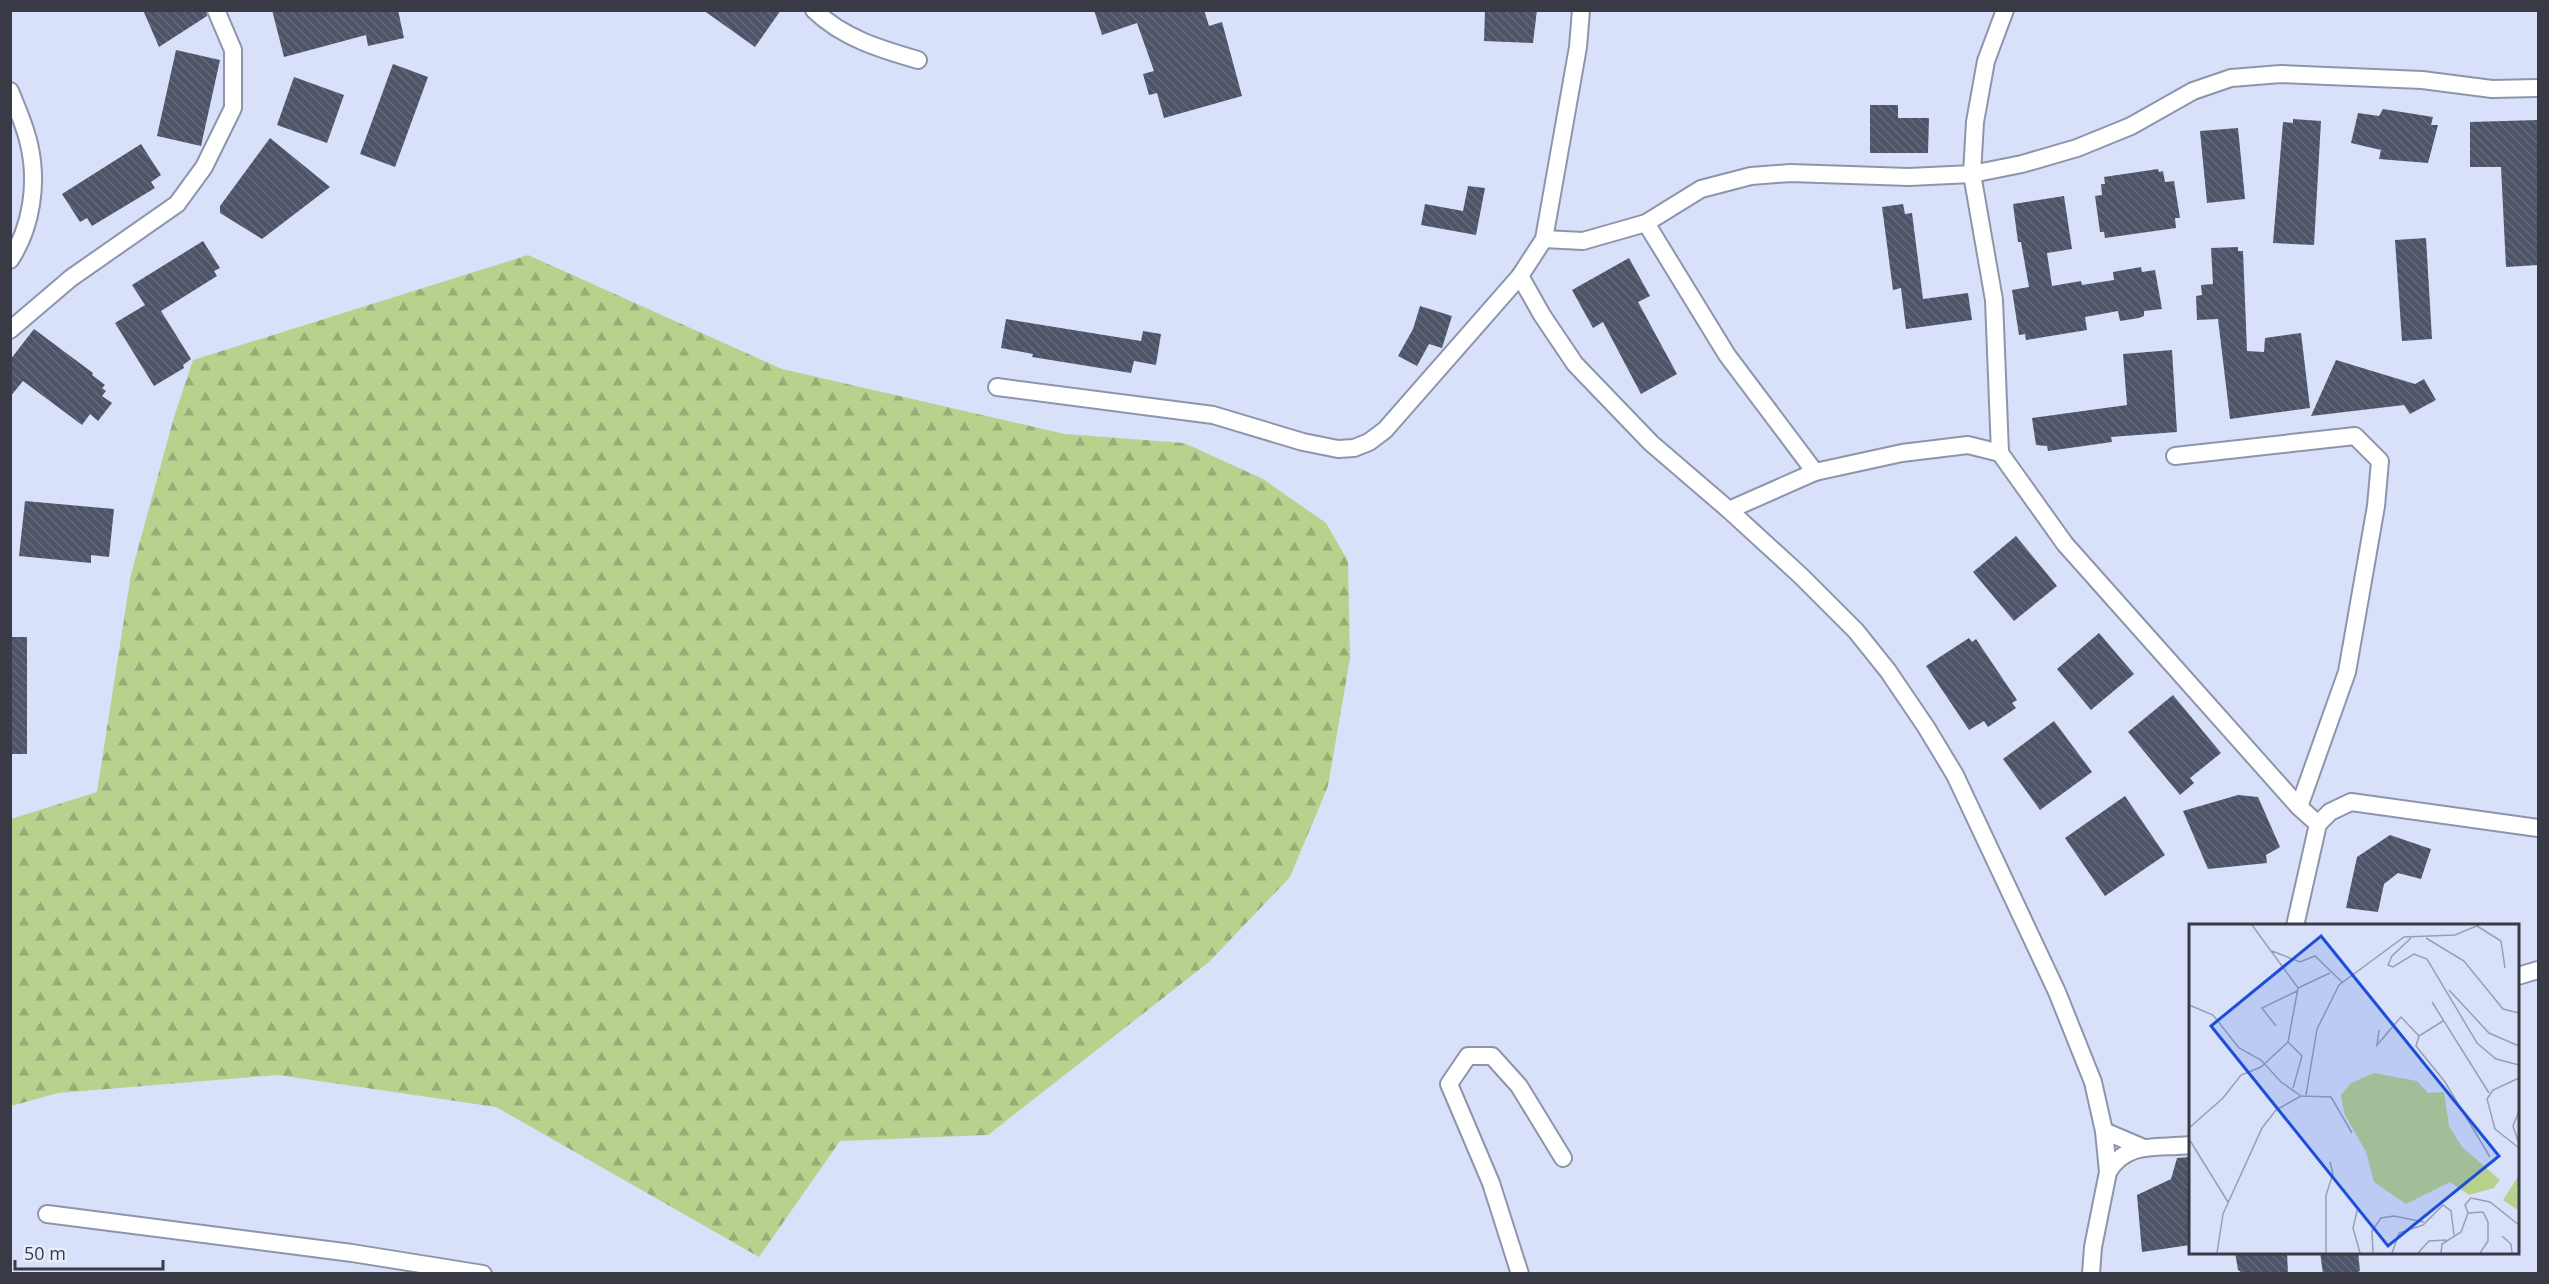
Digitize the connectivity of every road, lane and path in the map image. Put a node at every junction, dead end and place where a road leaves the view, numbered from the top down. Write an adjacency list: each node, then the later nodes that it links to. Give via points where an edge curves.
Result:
1 (216, 10): 13 (street, via 233,50 233,108 204,167 177,204 71,278)
2 (814, 10): 5 (street, via 864,43)
3 (1581, 10): 10 (street)
4 (2005, 10): 8 (street, via 1986,61 1975,122)
5 (918, 60)
6 (2538, 88): 8 (street, via 2492,89 2422,80 2281,74 2231,78 2193,91 2131,126 2077,148 2022,165)
7 (10, 91): 11 (street, via 30,144 33,196 20,245)
8 (1972, 174): 9 (street, via 1751,176 1701,189); 15 (street, via 1994,300)
9 (1646, 223): 10 (street, via 1583,241); 17 (street, via 1727,355)
10 (1544, 239): 12 (street)
11 (10, 260)
12 (1520, 276): 14 (street, via 1385,430 1353,448 1338,450 1304,442 1214,415); 18 (street, via 1575,364 1651,443)
13 (10, 330)
14 (997, 387)
15 (2000, 453): 17 (street, via 1968,445 1902,453); 19 (street, via 2065,544)
16 (2175, 456): 19 (street, via 2355,436 2380,461 2376,506 2347,672)
17 (1815, 472): 18 (street)
18 (1729, 510): 25 (street, via 1856,632 1926,727 1960,785 2057,992 2093,1082)
19 (2299, 807): 20 (street)
20 (2318, 824): 21 (street, via 2351,801); 22 (street)
21 (2538, 828)
22 (2295, 924)
23 (2538, 970): 24 (street)
24 (2519, 975)
25 (2104, 1131): 27 (street); 29 (street)
26 (2189, 1145): 27 (street)
27 (2144, 1148): 29 (street, via 2125,1152)
28 (1563, 1158): 32 (street, via 1519,1086 1492,1056 1468,1056 1449,1084 1491,1183)
29 (2108, 1172): 33 (street)
30 (47, 1214): 31 (street)
31 (483, 1274)
32 (1521, 1274)
33 (2091, 1274)

